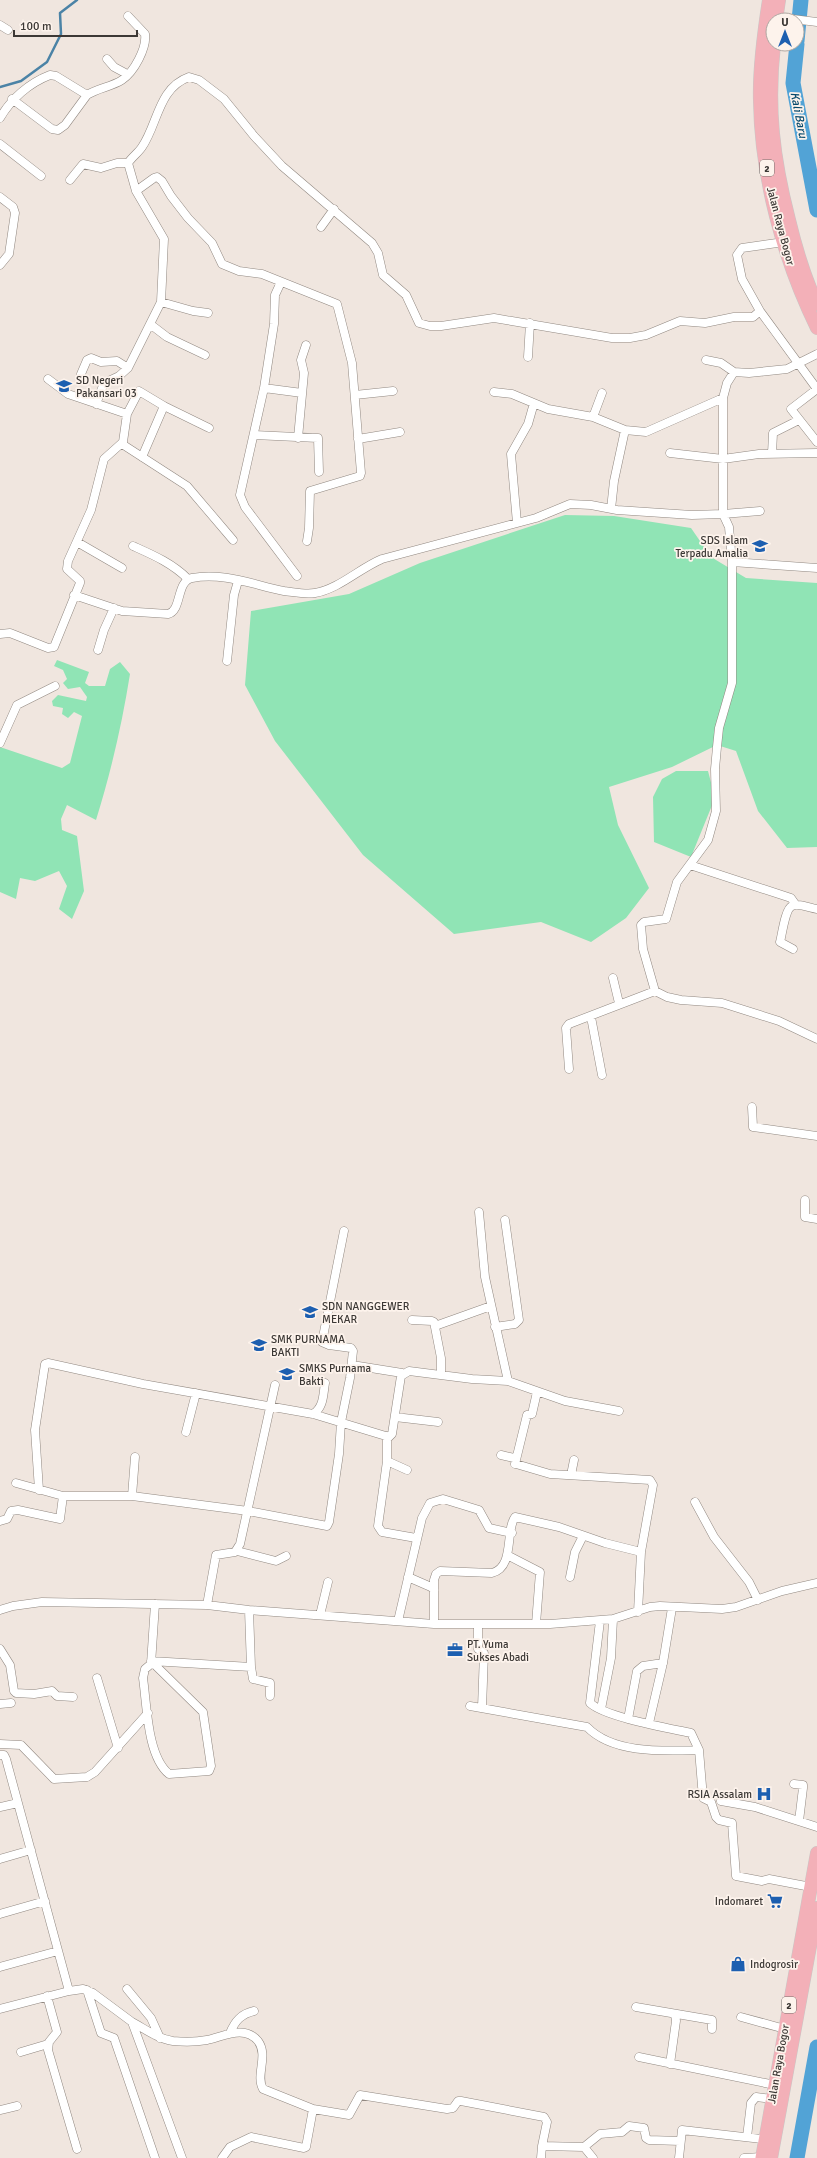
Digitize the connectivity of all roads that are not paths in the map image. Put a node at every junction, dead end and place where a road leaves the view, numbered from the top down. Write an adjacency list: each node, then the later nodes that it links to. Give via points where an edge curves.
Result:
1 (769, 0): 23 (highway, Jalan Raya Bogor / 2, via 760,98 762,133 768,178)
2 (779, 0): 3 (highway)
3 (780, 12)
4 (128, 16): 11 (street, via 143,31 145,42 144,50)
5 (805, 20): 6 (street)
6 (817, 22)
7 (0, 25): 8 (street)
8 (8, 30)
9 (773, 52): 26 (highway, Jalan Raya Bogor / 2, via 770,98 772,137)
10 (107, 58): 11 (street, via 114,67)
11 (127, 74): 12 (street, via 121,80)
12 (87, 95): 13 (street, via 50,75); 13 (street, via 58,130 52,129)
13 (12, 100): 14 (street)
14 (0, 118)
15 (0, 144): 17 (street)
16 (128, 163): 18 (street, via 117,163 101,168 82,164); 19 (street); 21 (street, via 142,146 161,104 170,91 185,78 194,77 224,99 282,166)
17 (42, 176)
18 (70, 180)
19 (136, 191): 28 (street, via 157,177 188,218 212,243 222,264 262,274); 29 (street, via 164,239)
20 (0, 198): 25 (street, via 13,207 15,212)
21 (334, 209): 22 (street); 33 (street, via 372,243 378,253 382,273 406,295 418,323 441,326 494,318)
22 (321, 227)
23 (784, 242): 26 (highway, Jalan Raya Bogor / 2); 31 (street, via 742,248 737,255 742,279)
24 (0, 251): 25 (street)
25 (9, 254): 27 (street)
26 (793, 255): 30 (highway, Jalan Raya Bogor / 2); 35 (highway, Jalan Raya Bogor / 2, via 799,292)
27 (0, 265)
28 (281, 282): 46 (street, via 274,295 274,324); 52 (street, via 337,304 352,363)
29 (161, 302): 32 (street); 34 (street)
30 (817, 304)
31 (760, 312): 33 (street, via 753,317 734,317 714,322 680,321 646,335 630,338 612,338); 41 (street)
32 (208, 313)
33 (530, 323): 39 (street)
34 (150, 324): 38 (street, via 167,337); 42 (street)
35 (817, 328)
36 (306, 345): 50 (street, via 301,360 304,373)
37 (817, 354): 41 (street)
38 (205, 355)
39 (528, 357)
40 (706, 360): 43 (street, via 721,363)
41 (797, 363): 43 (street, via 787,369 770,372); 47 (street)
42 (128, 368): 44 (street, via 117,361 101,362 91,358 87,360); 55 (street, via 119,376 104,383)
43 (734, 372): 53 (street, via 727,383)
44 (81, 374)
45 (48, 379): 55 (street, via 68,394)
46 (264, 388): 50 (street); 63 (street)
47 (817, 389): 59 (street, via 792,407)
48 (393, 391): 52 (street)
49 (494, 392): 54 (street, via 512,394)
50 (302, 393): 64 (street)
51 (602, 393): 58 (street)
52 (355, 395): 65 (street)
53 (723, 398): 61 (street, via 646,432); 72 (street)
54 (534, 403): 58 (street, via 548,409); 77 (street, via 528,424 511,454)
55 (96, 404): 57 (street)
56 (164, 406): 57 (street, via 139,390); 60 (street); 71 (street)
57 (127, 414): 67 (street)
58 (592, 417): 61 (street)
59 (799, 420): 66 (street); 70 (street, via 773,433)
60 (209, 428)
61 (626, 430): 74 (street, via 614,481)
62 (400, 432): 65 (street)
63 (254, 435): 64 (street); 85 (street, via 241,485 241,499 275,549)
64 (298, 438): 73 (street, via 318,438)
65 (358, 439): 79 (street, via 360,476 309,493 309,528)
66 (817, 442)
67 (122, 444): 71 (street); 80 (street, via 104,459 91,510)
68 (670, 453): 72 (street)
69 (817, 453): 70 (street)
70 (772, 454): 72 (street)
71 (142, 457): 78 (street, via 187,486)
72 (723, 459): 76 (street)
73 (319, 472)
74 (611, 509): 76 (street, via 692,515); 77 (street, via 570,504)
75 (760, 512): 76 (street)
76 (723, 514): 82 (street, via 729,527)
77 (517, 523): 87 (street, via 382,559 314,594)
78 (233, 540)
79 (306, 541)
80 (77, 542): 83 (street); 88 (street, via 66,566 70,574 80,582)
81 (133, 546): 86 (street, via 178,568)
82 (732, 562): 84 (street); 95 (street, via 732,683 719,728 716,811 708,840)
83 (122, 568)
84 (817, 568)
85 (298, 576)
86 (188, 579): 87 (street, via 218,575); 89 (street, via 170,614 140,611 132,613)
87 (238, 581): 92 (street, via 234,595)
88 (74, 595): 89 (street); 90 (street, via 52,648 10,633)
89 (114, 608): 91 (street)
90 (0, 634)
91 (98, 650)
92 (227, 661)
93 (55, 686): 94 (street, via 17,705)
94 (0, 743)
95 (690, 865): 96 (street, via 791,898); 100 (street, via 677,882 666,919 644,922 641,926 643,950)
96 (796, 905): 97 (street); 98 (street, via 787,911 780,942)
97 (817, 909)
98 (793, 949)
99 (613, 978): 101 (street)
100 (655, 991): 101 (street); 103 (street, via 681,1000 722,1003 779,1021)
101 (619, 1003): 102 (street)
102 (591, 1017): 104 (street, via 569,1024 566,1028); 105 (street)
103 (817, 1039)
104 (569, 1069)
105 (602, 1075)
106 (752, 1107): 107 (street, via 753,1126)
107 (817, 1136)
108 (805, 1200): 110 (street, via 805,1217)
109 (479, 1212): 113 (street, via 485,1277)
110 (817, 1219)
111 (505, 1220): 116 (street, via 519,1320 516,1324)
112 (344, 1231): 117 (street, via 322,1342 351,1348)
113 (491, 1306): 115 (street); 116 (street)
114 (412, 1320): 115 (street, via 432,1320)
115 (435, 1326): 119 (street, via 441,1358)
116 (495, 1327): 120 (street)
117 (352, 1365): 118 (street); 129 (street)
118 (402, 1373): 119 (street, via 409,1371); 128 (street)
119 (441, 1375): 120 (street)
120 (508, 1381): 123 (street)
121 (325, 1383): 127 (street, via 322,1404)
122 (275, 1385): 125 (street)
123 (537, 1392): 126 (street, via 565,1401); 137 (street, via 532,1414 527,1415)
124 (196, 1393): 125 (street); 131 (street); 141 (street, via 143,1384 53,1363 45,1364 35,1430)
125 (270, 1406): 127 (street); 145 (street)
126 (619, 1410)
127 (313, 1414): 129 (street)
128 (395, 1417): 130 (street); 132 (street, via 392,1434)
129 (341, 1422): 132 (street); 145 (street, via 339,1454 327,1526)
130 (438, 1422)
131 (186, 1432)
132 (387, 1436): 136 (street)
133 (501, 1455): 137 (street, via 514,1458)
134 (135, 1457): 143 (street)
135 (574, 1460): 139 (street)
136 (386, 1461): 138 (street); 149 (street, via 379,1529 386,1533)
137 (515, 1464): 139 (street, via 550,1474)
138 (407, 1470)
139 (570, 1475): 151 (street, via 651,1481 653,1485)
140 (16, 1484): 141 (street)
141 (39, 1490): 142 (street)
142 (63, 1496): 143 (street); 146 (street, via 60,1519 18,1510 11,1511 7,1519)
143 (132, 1496): 145 (street)
144 (695, 1502): 159 (street, via 714,1537 749,1582)
145 (248, 1511): 150 (street)
146 (0, 1521)
147 (512, 1533): 148 (street, via 515,1517 559,1527); 149 (street, via 489,1528 479,1510 439,1500 432,1502 425,1509); 152 (street)
148 (583, 1536): 151 (street); 155 (street, via 575,1552)
149 (416, 1538): 154 (street, via 412,1568)
150 (237, 1551): 153 (street, via 276,1561); 161 (street, via 216,1556)
151 (642, 1552): 165 (street)
152 (507, 1555): 158 (street, via 498,1571 492,1573 438,1572 434,1580); 172 (street, via 540,1572)
153 (286, 1556)
154 (408, 1577): 158 (street); 168 (street)
155 (570, 1577)
156 (328, 1582): 166 (street)
157 (817, 1584): 159 (street, via 782,1591)
158 (434, 1590): 170 (street)
159 (758, 1600): 162 (street, via 722,1609)
160 (155, 1604): 161 (street); 163 (street, via 42,1602); 174 (street)
161 (207, 1605): 164 (street)
162 (672, 1608): 165 (street, via 650,1607); 175 (street)
163 (0, 1610)
164 (249, 1610): 166 (street); 176 (street)
165 (638, 1612): 167 (street)
166 (320, 1615): 168 (street)
167 (613, 1619): 169 (street); 184 (street, via 611,1658)
168 (398, 1621): 170 (street)
169 (600, 1621): 172 (street); 184 (street, via 589,1700 592,1705)
170 (434, 1624): 171 (street)
171 (478, 1624): 172 (street); 183 (street, via 478,1649 484,1652)
172 (536, 1624)
173 (0, 1649): 179 (street, via 10,1665 16,1693 54,1691 56,1696)
174 (151, 1662): 176 (street); 185 (street, via 143,1678); 185 (street, via 203,1712 210,1770 173,1775 162,1768 151,1740)
175 (663, 1663): 186 (street, via 642,1666 637,1671); 187 (street)
176 (251, 1667): 178 (street, via 254,1680 270,1683)
177 (98, 1678): 189 (street)
178 (270, 1696)
179 (72, 1697)
180 (11, 1703): 181 (street)
181 (0, 1704)
182 (470, 1706): 183 (street)
183 (482, 1708): 190 (street, via 587,1727 607,1740 634,1748)
184 (602, 1710): 186 (street)
185 (148, 1713): 189 (street)
186 (628, 1719): 187 (street)
187 (648, 1723): 190 (street, via 691,1734)
188 (0, 1744): 189 (street, via 21,1745 49,1776 57,1780 89,1776)
189 (118, 1748)
190 (698, 1750): 201 (street, via 703,1798 711,1802 719,1820 732,1823 736,1876)
191 (0, 1755): 194 (street, via 4,1755 6,1760)
192 (794, 1784): 196 (street, via 803,1785)
193 (721, 1801): 196 (street, via 744,1804)
194 (18, 1803): 195 (street); 198 (street)
195 (0, 1807)
196 (799, 1821): 197 (street)
197 (817, 1827)
198 (31, 1850): 200 (street); 202 (street)
199 (817, 1853): 201 (highway, Jalan Raya Bogor / 2)
200 (0, 1859)
201 (811, 1887): 218 (highway, Jalan Raya Bogor / 2)
202 (45, 1901): 204 (street); 205 (street)
203 (817, 1908): 231 (highway, Jalan Raya Bogor / 2)
204 (0, 1914)
205 (58, 1951): 206 (street); 208 (street)
206 (0, 1967)
207 (127, 1989): 220 (street, via 151,2018)
208 (69, 1990): 209 (street); 210 (street)
209 (87, 1990): 216 (street); 236 (street, via 101,2033 114,2038)
210 (47, 1996): 212 (street); 221 (street, via 57,2032)
211 (636, 2007): 214 (street)
212 (0, 2009)
213 (254, 2011): 219 (street, via 242,2015)
214 (675, 2014): 217 (street, via 712,2020); 224 (street)
215 (741, 2017): 218 (street)
216 (132, 2022): 220 (street); 237 (street)
217 (712, 2029)
218 (785, 2029): 225 (highway, Jalan Raya Bogor / 2)
219 (230, 2033): 220 (street, via 206,2041 172,2041); 228 (street, via 247,2034 254,2037 260,2045 263,2089)
220 (160, 2038)
221 (48, 2044): 222 (street); 235 (street)
222 (21, 2052)
223 (639, 2058): 224 (street)
224 (670, 2064): 225 (street)
225 (775, 2085): 226 (highway, Jalan Raya Bogor / 2)
226 (772, 2100): 230 (street, via 756,2098 751,2103); 231 (highway, Jalan Raya Bogor / 2)
227 (17, 2106): 229 (street)
228 (314, 2109): 233 (street, via 349,2115 360,2095 447,2109 453,2108 458,2101 474,2102 544,2117 546,2122); 238 (street, via 304,2148 251,2137 230,2147)
229 (0, 2110)
230 (746, 2137): 231 (street); 232 (street, via 682,2130)
231 (770, 2140): 243 (highway, Jalan Raya Bogor / 2)
232 (680, 2141): 234 (street, via 649,2140 644,2128 629,2126 622,2132 600,2134); 241 (street)
233 (542, 2146): 234 (street); 239 (street)
234 (584, 2147): 240 (street)
235 (77, 2149)
236 (154, 2158)
237 (182, 2158)
238 (222, 2158)
239 (541, 2158)
240 (593, 2158)
241 (679, 2158)
242 (744, 2158): 243 (street)
243 (765, 2158)

